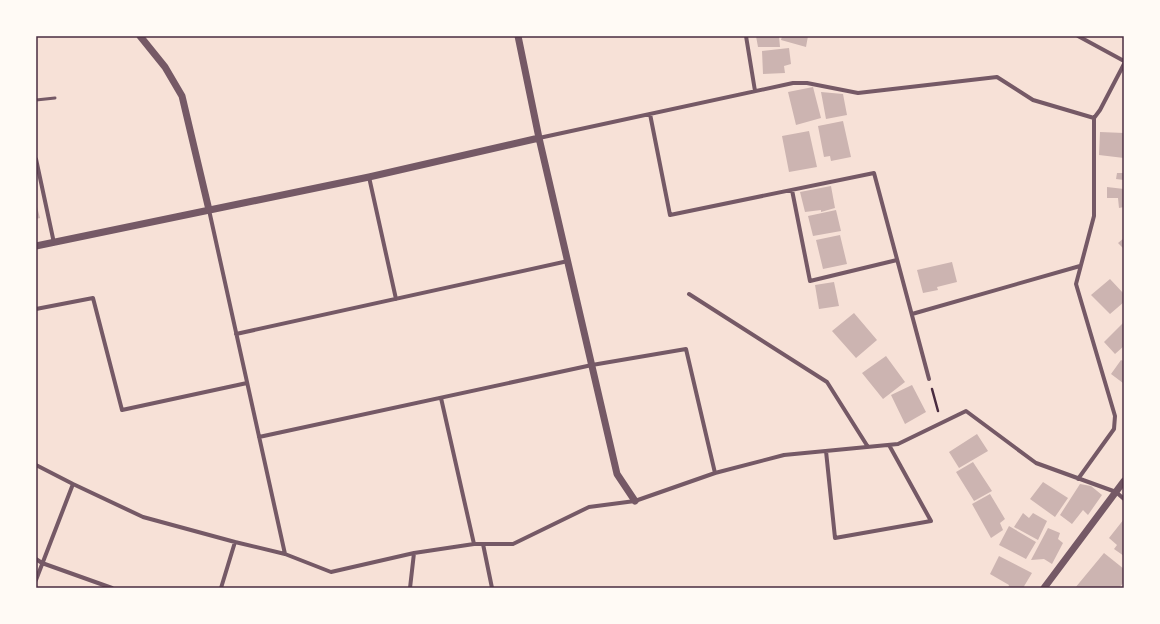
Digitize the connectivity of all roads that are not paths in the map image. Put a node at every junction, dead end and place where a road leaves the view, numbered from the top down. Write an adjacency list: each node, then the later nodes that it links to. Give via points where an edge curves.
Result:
1 (140, 36): 15 (street, via 166,66 182,96)
2 (518, 36): 11 (street)
3 (746, 36): 6 (street)
4 (1078, 36): 5 (street)
5 (1124, 62): 10 (street)
6 (756, 91): 9 (street); 10 (street, via 793,83 807,83 858,93 997,77 1033,100)
7 (55, 98): 8 (lane)
8 (36, 100)
9 (650, 114): 11 (street); 14 (street, via 670,215)
10 (1094, 118): 20 (street, via 1094,216)
11 (539, 138): 13 (street); 19 (street)
12 (36, 159): 16 (street)
13 (369, 177): 15 (street); 22 (street)
14 (792, 190): 18 (street, via 874,174); 18 (street, via 810,280)
15 (209, 210): 16 (street); 25 (street)
16 (54, 243): 17 (street)
17 (36, 246)
18 (897, 260): 24 (street)
19 (568, 261): 22 (street); 26 (street)
20 (1080, 266): 24 (street); 36 (street, via 1076,284 1115,416 1114,429)
21 (689, 294): 32 (street, via 827,382)
22 (396, 299): 25 (street)
23 (36, 309): 28 (street, via 93,298 122,410)
24 (912, 314): 27 (street)
25 (236, 334): 28 (street)
26 (592, 365): 29 (street); 35 (street, via 686,349); 41 (street, via 617,474)
27 (929, 379)
28 (247, 383): 30 (street)
29 (441, 398): 30 (street); 43 (street)
30 (259, 437): 46 (street)
31 (889, 445): 32 (street); 33 (street, via 931,521 835,538); 36 (street, via 898,444 966,411 1036,463)
32 (868, 447): 33 (street)
33 (826, 451): 35 (street, via 784,455)
34 (36, 465): 38 (street)
35 (716, 473): 41 (street)
36 (1078, 479): 39 (street)
37 (1124, 481): 39 (street)
38 (73, 484): 42 (street, via 143,517); 48 (street)
39 (1116, 492): 40 (street); 54 (street)
40 (1124, 499)
41 (635, 500): 44 (street, via 589,507 513,544)
42 (235, 542): 46 (street); 51 (street)
43 (474, 544): 44 (street); 45 (street)
44 (483, 544): 53 (street)
45 (414, 553): 46 (street, via 331,572); 52 (street)
46 (285, 554)
47 (36, 559): 48 (street)
48 (42, 563): 49 (street); 50 (street)
49 (36, 580)
50 (112, 588)
51 (221, 588)
52 (410, 588)
53 (492, 588)
54 (1044, 588)

